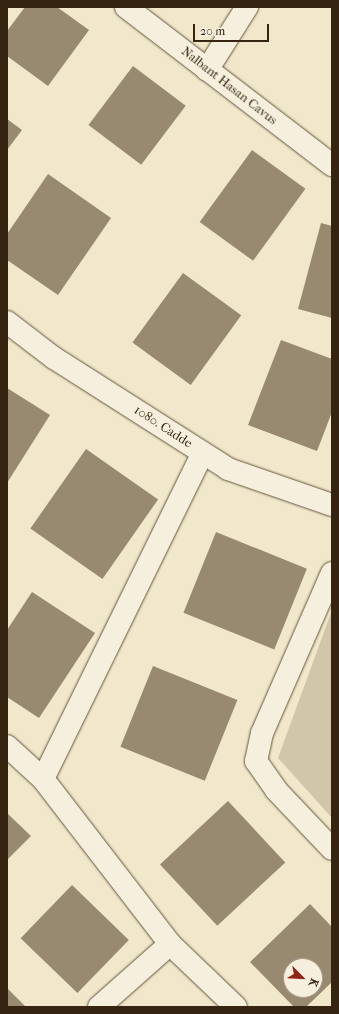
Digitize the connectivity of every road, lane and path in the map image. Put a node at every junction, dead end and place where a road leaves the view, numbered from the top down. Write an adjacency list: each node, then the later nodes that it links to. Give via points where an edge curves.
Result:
1 (126, 7): 3 (street, Nalbant Hasan Cavus)
2 (247, 7): 3 (street)
3 (207, 70): 4 (street, Nalbant Hasan Cavus)
4 (332, 165)
5 (7, 322): 6 (street, 1080. Cadde, via 54,358)
6 (203, 453): 7 (street, 1080. Cadde, via 228,469); 10 (street)
7 (331, 499)
8 (332, 573): 11 (street, via 262,733 256,761 276,790)
9 (7, 746): 10 (street)
10 (43, 779): 12 (street)
11 (332, 849)
12 (170, 944): 13 (street); 14 (street)
13 (99, 1007)
14 (236, 1007)

